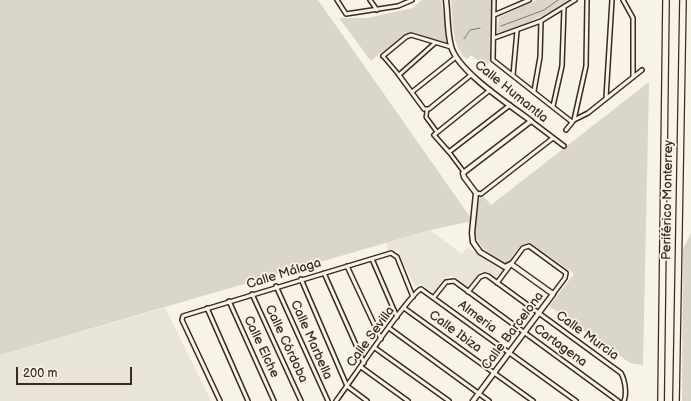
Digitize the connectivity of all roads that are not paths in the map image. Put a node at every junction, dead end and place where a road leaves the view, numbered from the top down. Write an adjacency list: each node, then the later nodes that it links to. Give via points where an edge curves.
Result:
1 (337, 0): 16 (street, via 346,14)
2 (370, 0): 16 (street)
3 (402, 0): 14 (street)
4 (412, 0): 14 (street)
5 (446, 0): 22 (street, Calle Humantla)
6 (494, 0): 17 (street)
7 (529, 0): 17 (street)
8 (576, 0): 15 (street)
9 (587, 0): 38 (street, via 586,66)
10 (612, 0): 33 (street)
11 (623, 0): 29 (street, via 633,18)
12 (666, 0): 89 (highway, Periférico Monterrey)
13 (683, 0): 90 (highway, Periférico Monterrey)
14 (405, 4): 16 (street)
15 (564, 8): 18 (street); 35 (street, via 562,66)
16 (377, 10)
17 (494, 15): 20 (street)
18 (541, 21): 19 (street); 31 (street, via 540,62)
19 (517, 31): 20 (street); 28 (street)
20 (494, 38): 28 (street, via 493,60)
21 (434, 43): 22 (street); 23 (street, via 408,36); 26 (street)
22 (451, 47): 24 (street, Calle Humantla)
23 (383, 56): 26 (street)
24 (457, 57): 27 (street, Calle Humantla); 32 (street)
25 (642, 70): 29 (street)
26 (399, 75): 32 (street)
27 (472, 75): 30 (street, Calle Humantla); 36 (street)
28 (513, 76): 31 (street)
29 (633, 78): 33 (street)
30 (490, 90): 34 (street, Calle Humantla); 40 (street)
31 (534, 91): 35 (street)
32 (412, 92): 36 (street)
33 (606, 98): 38 (street, via 588,113)
34 (510, 105): 37 (street, Calle Humantla); 43 (street)
35 (553, 106): 38 (street)
36 (426, 110): 40 (street, via 426,117)
37 (531, 121): 41 (street, Calle Humantla); 44 (street)
38 (573, 121): 39 (street)
39 (566, 130)
40 (438, 132): 43 (street, via 434,135)
41 (553, 138): 42 (street, Calle Humantla); 45 (street, via 481,194)
42 (564, 146)
43 (449, 152): 44 (street)
44 (464, 172): 45 (street, via 464,177)
45 (476, 193): 47 (street, via 472,233 474,246 502,266)
46 (372, 259): 48 (street, Calle Málaga); 57 (street, Calle Málaga, via 393,254 397,257); 63 (street)
47 (511, 264): 51 (street); 56 (street); 56 (street, Calle Barcelona, via 523,248 529,246 565,272 565,278)
48 (347, 266): 49 (street, Calle Málaga); 66 (street)
49 (324, 273): 50 (street, Calle Málaga); 69 (street)
50 (301, 280): 52 (street, Calle Málaga); 72 (street)
51 (497, 283): 54 (street, Calle Murcia, via 487,276 482,276); 62 (street, Calle Murcia)
52 (276, 286): 55 (street, Calle Málaga); 78 (street, Calle Marbella)
53 (425, 290): 57 (street, Calle Sevilla, via 420,289); 58 (street, Almeria)
54 (468, 292): 58 (street, Cartagena, via 449,280); 65 (street, Cartagena)
55 (252, 294): 59 (street, Calle Málaga); 77 (street, Calle Córdoba)
56 (553, 294): 62 (street, Calle Barcelona)
57 (413, 297): 61 (street, Calle Sevilla)
58 (434, 297): 68 (street, Almeria)
59 (229, 301): 60 (street, Calle Málaga); 76 (street, Calle Elche)
60 (207, 308): 74 (street, Calle Málaga, via 182,317); 75 (street)
61 (404, 308): 63 (street, Calle Sevilla); 71 (street, Calle Ibiza)
62 (539, 312): 65 (street, Calle Barcelona); 88 (street, Calle Murcia, via 620,372 624,377)
63 (397, 317): 64 (street, Calle Sevilla)
64 (389, 328): 66 (street, Calle Sevilla); 73 (street)
65 (524, 332): 68 (street, Calle Barcelona); 87 (street, Cartagena)
66 (381, 339): 67 (street, Calle Sevilla)
67 (375, 348): 69 (street, Calle Sevilla); 82 (street)
68 (509, 353): 71 (street, Calle Barcelona); 86 (street, Almeria)
69 (364, 363): 70 (street, Calle Sevilla)
70 (361, 367): 72 (street, Calle Sevilla); 81 (street)
71 (495, 372): 73 (street, Calle Barcelona); 85 (street, Calle Ibiza)
72 (347, 386): 79 (street, Calle Sevilla); 80 (street)
73 (478, 394): 83 (street, Calle Barcelona); 84 (street)
74 (220, 401)
75 (248, 401)
76 (274, 401)
77 (301, 401)
78 (328, 401)
79 (336, 401)
80 (367, 401)
81 (408, 401)
82 (449, 401)
83 (473, 401)
84 (489, 401)
85 (533, 401)
86 (576, 401)
87 (618, 401)
88 (624, 401)
89 (660, 401)
90 (676, 401)

